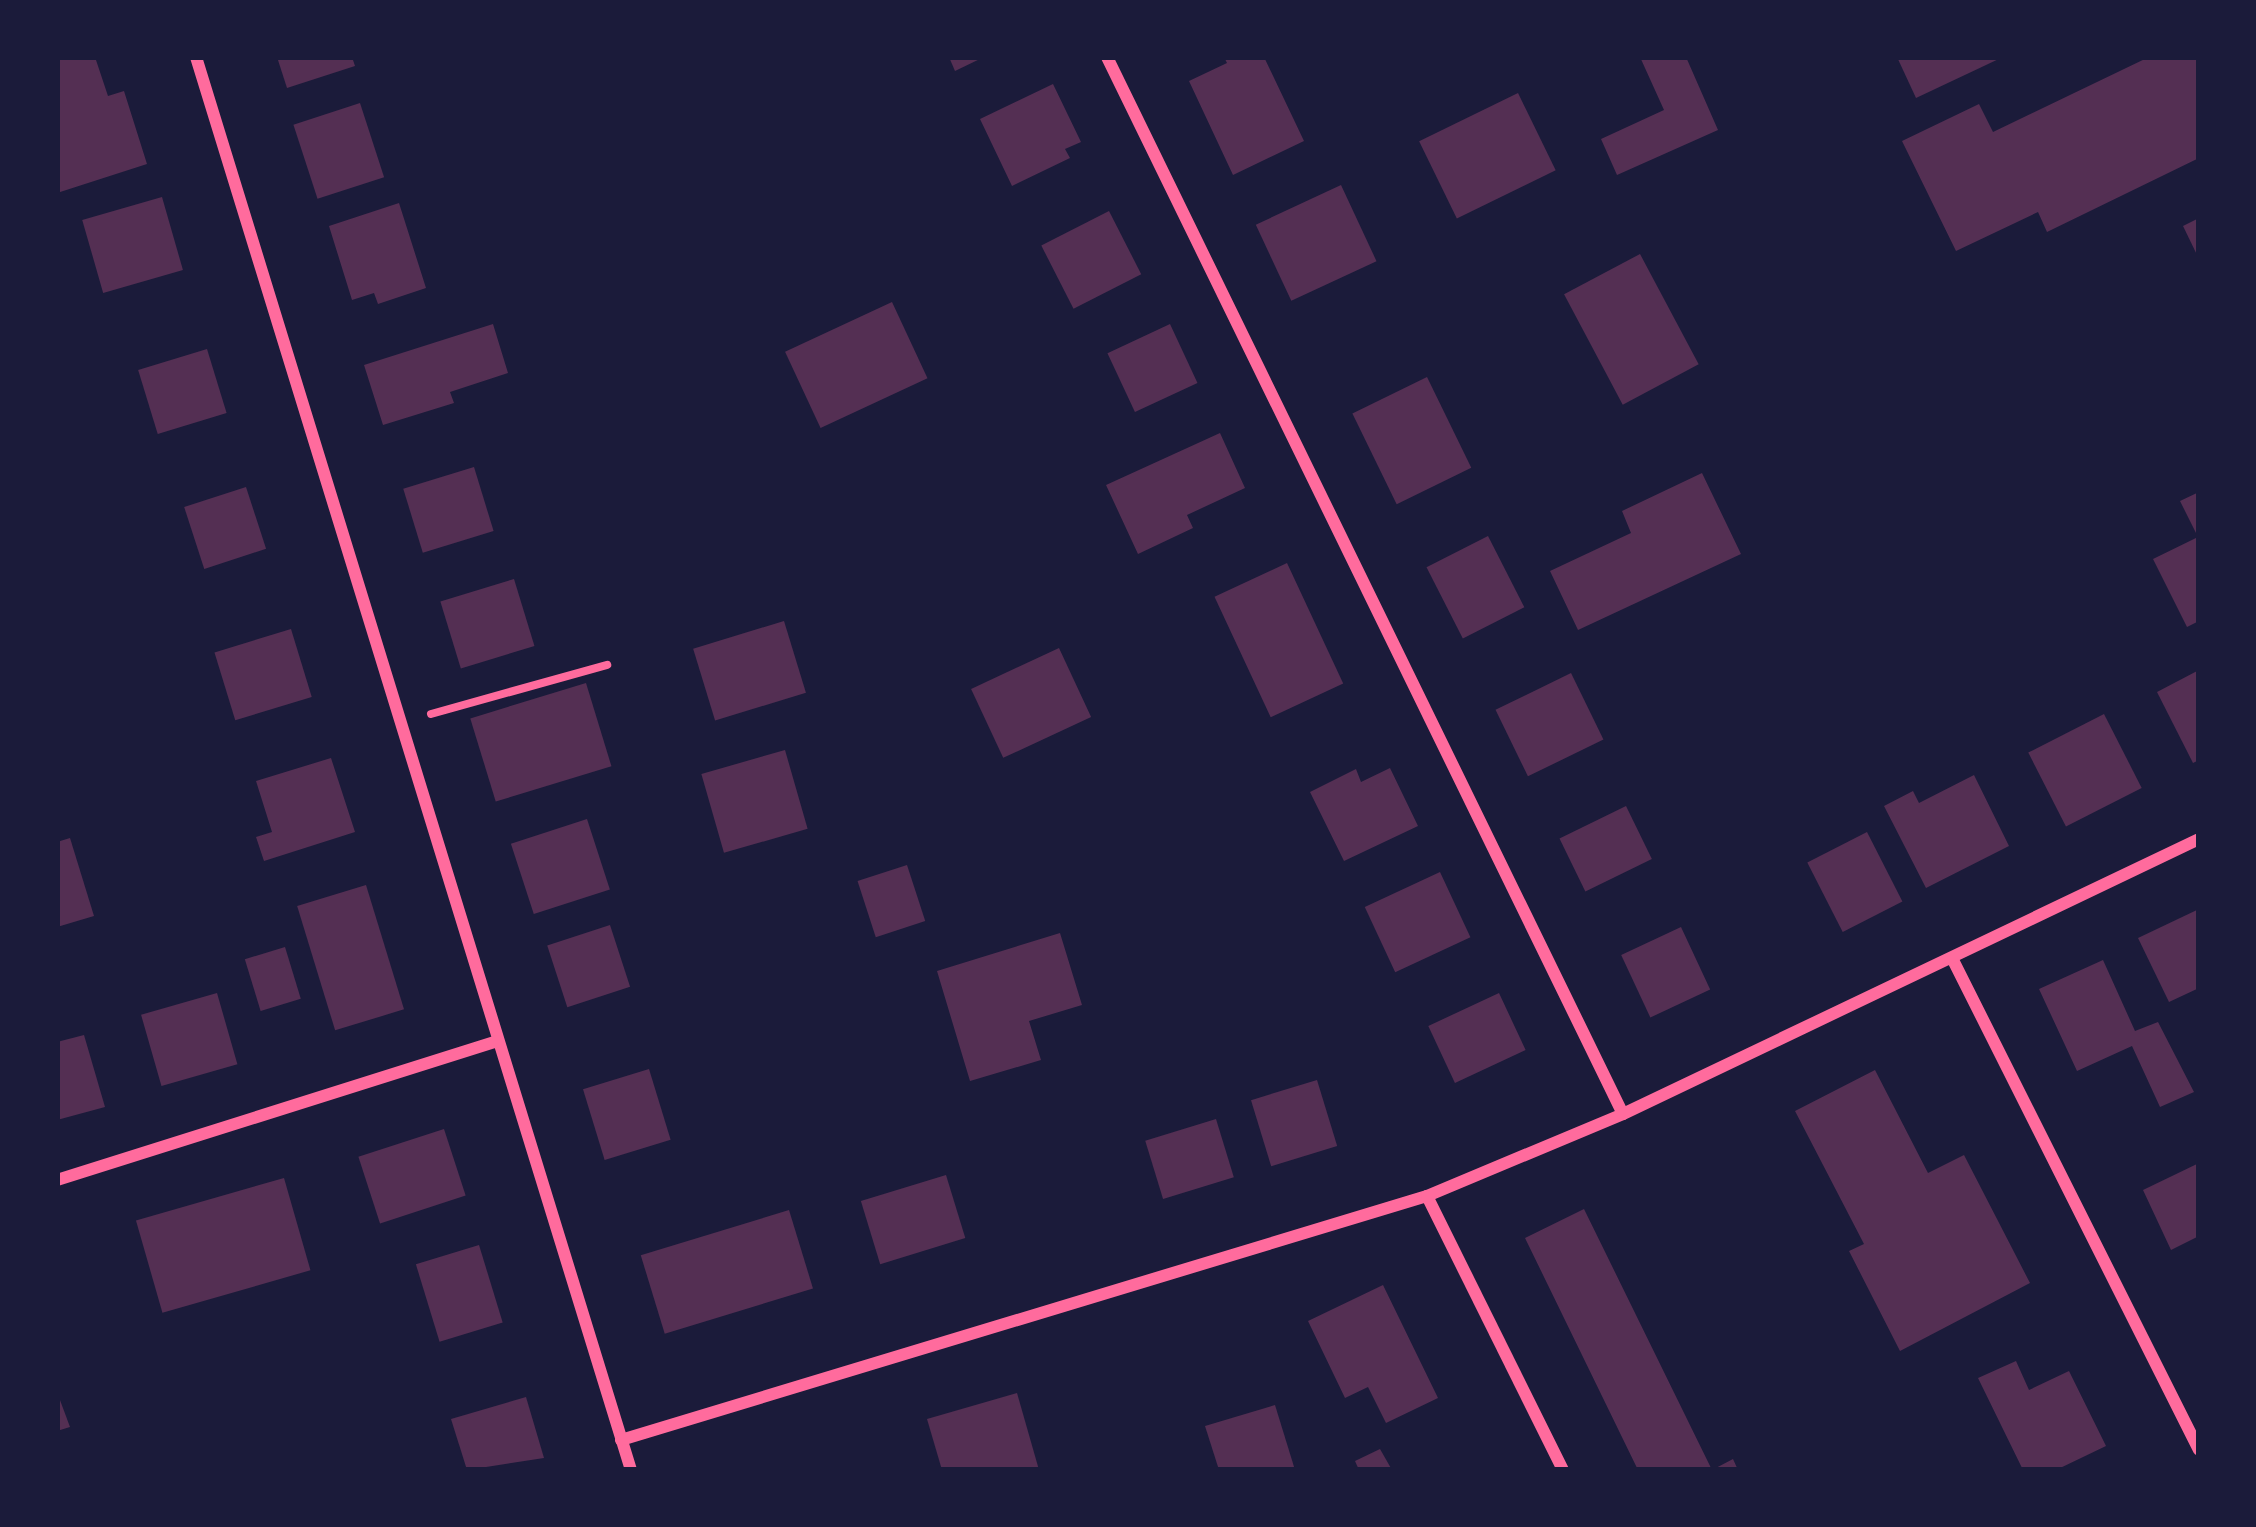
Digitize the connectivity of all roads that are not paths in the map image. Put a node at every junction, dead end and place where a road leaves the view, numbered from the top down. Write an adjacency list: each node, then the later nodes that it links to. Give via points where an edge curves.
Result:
1 (196, 57): 5 (street)
2 (1107, 57): 6 (street)
3 (2199, 839): 4 (street)
4 (1953, 960): 6 (street); 10 (street)
5 (499, 1040): 7 (street); 9 (street)
6 (1623, 1114): 8 (street)
7 (57, 1180)
8 (1427, 1196): 9 (street); 12 (street)
9 (621, 1440): 11 (street)
10 (2199, 1450)
11 (631, 1470)
12 (1563, 1470)

